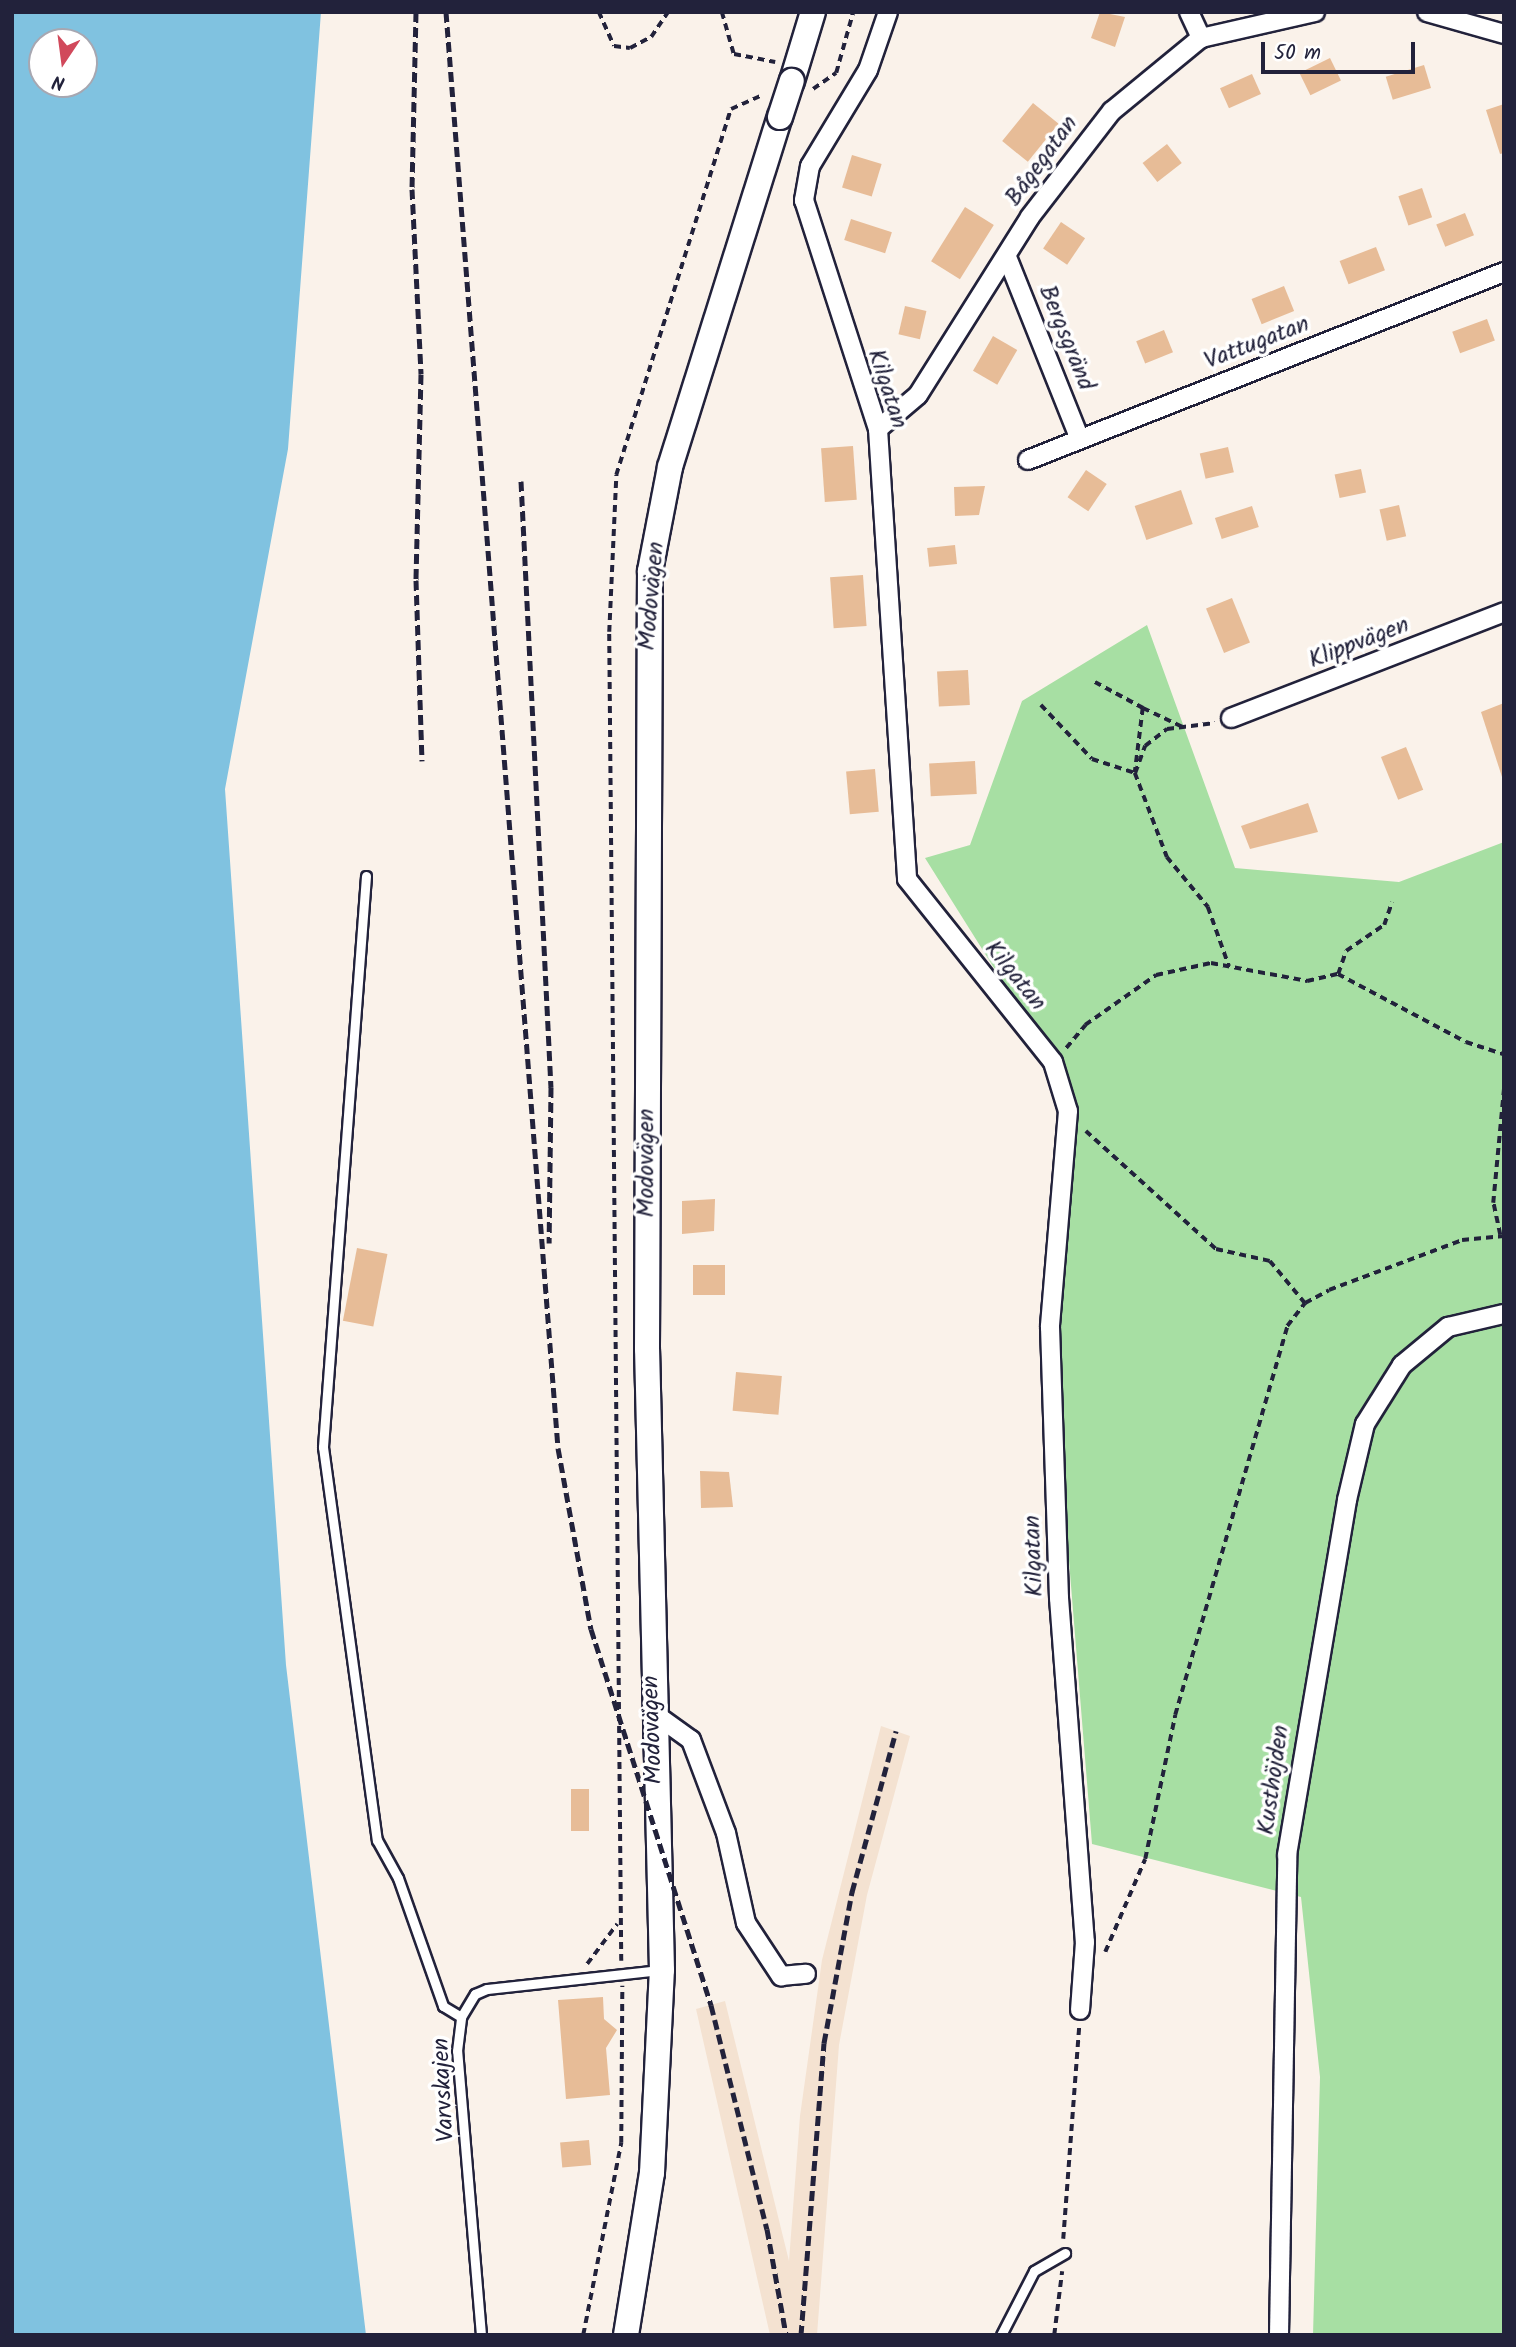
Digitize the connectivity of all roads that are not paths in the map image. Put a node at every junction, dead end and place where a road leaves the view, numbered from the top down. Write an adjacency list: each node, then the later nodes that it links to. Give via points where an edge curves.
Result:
1 (813, 12): 17 (main road, Modovägen, bridge, via 670,467 650,571)
2 (888, 12): 10 (street, Kilgatan, via 868,70 810,166 804,200)
3 (1189, 12): 7 (street)
4 (1315, 12): 7 (street, Bågegatan)
5 (1427, 12): 6 (street)
6 (1504, 34)
7 (1201, 38): 8 (street, Bågegatan, via 1112,111)
8 (1007, 257): 10 (street, Bågegatan, via 918,395); 11 (street, Bergsgränd)
9 (1504, 272): 11 (street, Vattugatan)
10 (878, 429): 20 (street, Kilgatan, via 907,879 1053,1062 1068,1111 1050,1327 1059,1598 1085,1942)
11 (1079, 437): 12 (street, Vattugatan)
12 (1028, 460)
13 (1504, 612): 14 (street, Klippvägen)
14 (1231, 719)
15 (366, 876): 21 (lane, via 323,1447 377,1840 398,1878 443,2006)
16 (1504, 1314): 26 (street, Kusthöjden, via 1448,1327 1402,1365 1365,1424 1347,1500 1287,1855)
17 (652, 1712): 18 (main road, Modovägen); 19 (street, via 691,1740 726,1833 746,1923 781,1976)
18 (662, 1970): 21 (lane, Varvskajen, via 482,1990); 24 (main road, Modovägen, via 652,2173)
19 (806, 1974)
20 (1080, 2010)
21 (461, 2017): 23 (lane, Varvskajen, via 457,2051)
22 (1065, 2253): 25 (lane, via 1034,2271)
23 (481, 2335)
24 (626, 2335)
25 (1001, 2335)
26 (1279, 2335)

